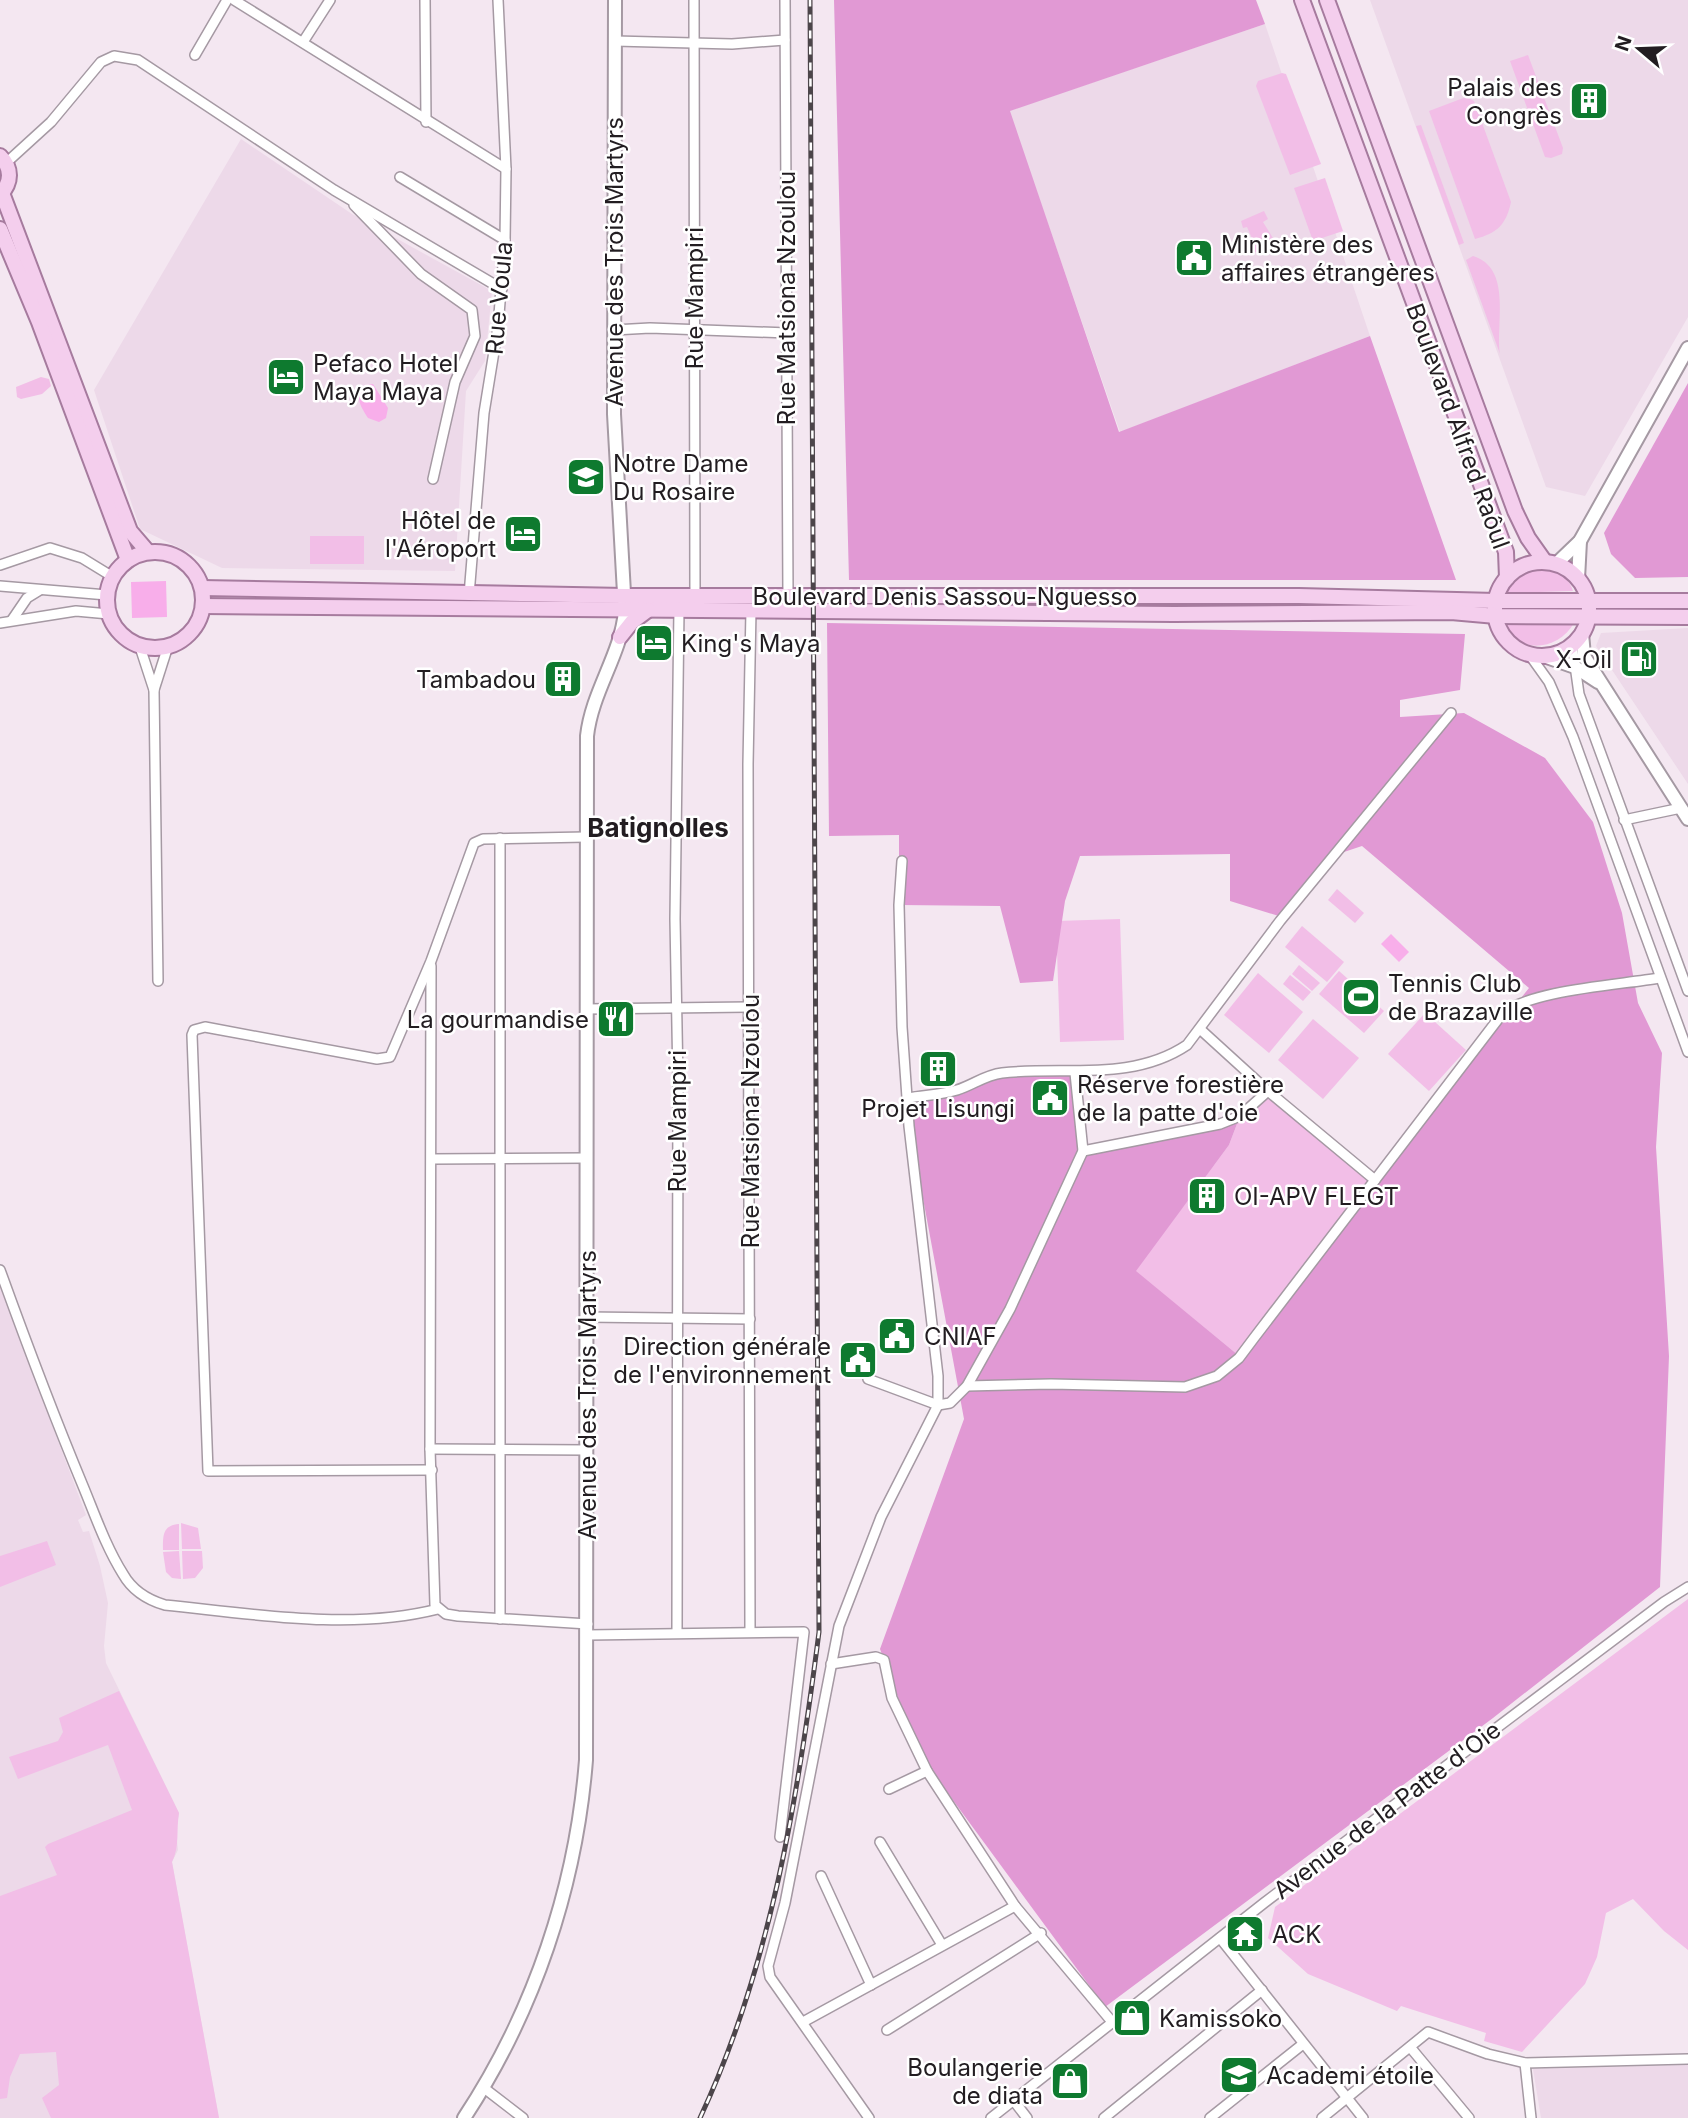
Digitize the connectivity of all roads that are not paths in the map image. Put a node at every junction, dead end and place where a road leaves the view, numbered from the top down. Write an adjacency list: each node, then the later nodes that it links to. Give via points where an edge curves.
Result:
1 (228, 0): 15 (street)
2 (330, 0): 14 (street)
3 (425, 0): 16 (street)
4 (498, 0): 18 (street, Rue Voula)
5 (615, 0): 13 (main road, Avenue des Trois Martyrs)
6 (694, 0): 11 (street, Rue Mampiri)
7 (785, 0): 12 (street, Rue Matsiona Nzoulou)
8 (1302, 0): 36 (main road, Boulevard Alfred Raôul, via 1506,552)
9 (1327, 0): 33 (main road, Boulevard Alfred Raôul, via 1515,511 1528,538)
10 (239, 1): 14 (street)
11 (693, 40): 12 (street, via 732,44); 13 (street); 26 (street, Rue Mampiri)
12 (785, 40): 27 (street, Rue Matsiona Nzoulou)
13 (615, 41): 25 (main road, Avenue des Trois Martyrs)
14 (303, 43): 16 (street)
15 (195, 55)
16 (426, 122): 18 (street)
17 (3, 159): 20 (main road, via 9,181); 21 (street, via 51,122 94,67 107,58 125,57 138,60)
18 (506, 169): 23 (street, Rue Voula)
19 (400, 177): 23 (street)
20 (1, 194): 31 (main road, via 130,531)
21 (345, 197): 24 (street); 29 (street, via 421,274 472,310 475,336 455,382)
22 (0, 229): 32 (main road)
23 (505, 240): 24 (street, Rue Voula)
24 (502, 289): 42 (street, Rue Voula, via 484,413)
25 (614, 330): 26 (street); 48 (main road, Avenue des Trois Martyrs)
26 (694, 330): 27 (street); 44 (street, Rue Mampiri)
27 (788, 333): 43 (street, Rue Matsiona Nzoulou)
28 (1688, 348): 30 (main road)
29 (433, 479)
30 (1580, 541): 33 (main road); 37 (main road)
31 (148, 552): 32 (main road); 39 (main road, via 167,553 185,562)
32 (128, 560): 35 (main road)
33 (1551, 563): 36 (main road, via 1531,563); 37 (main road)
34 (0, 565): 35 (street, via 50,548 82,558)
35 (113, 577): 41 (main road)
36 (1507, 578): 45 (main road)
37 (1578, 579): 46 (main road)
38 (0, 586): 40 (street)
39 (202, 588): 42 (main road, Boulevard Denis Sassou-Nguesso); 49 (main road)
40 (40, 590): 41 (street); 57 (street, via 27,598)
41 (107, 595): 53 (main road)
42 (468, 595): 48 (main road, Boulevard Denis Sassou-Nguesso)
43 (788, 596): 44 (main road, Boulevard Denis Sassou-Nguesso); 45 (main road, Boulevard Denis Sassou-Nguesso, via 1299,596)
44 (695, 597): 48 (main road, Boulevard Denis Sassou-Nguesso)
45 (1496, 601): 46 (main road, Boulevard Denis Sassou-Nguesso); 54 (main road)
46 (1588, 601): 47 (main road, Boulevard Denis Sassou-Nguesso); 55 (main road)
47 (1688, 601)
48 (621, 603): 49 (main road, Boulevard Denis Sassou-Nguesso); 51 (main road, Boulevard Denis Sassou-Nguesso); 59 (main road, Avenue des Trois Martyrs); 63 (main road, Avenue des Trois Martyrs)
49 (203, 606): 62 (main road, via 191,631)
50 (679, 609): 51 (main road, Boulevard Denis Sassou-Nguesso); 52 (main road, Boulevard Denis Sassou-Nguesso); 80 (street, Rue Mampiri)
51 (648, 610): 59 (main road)
52 (751, 610): 54 (main road, Boulevard Denis Sassou-Nguesso, via 1451,612); 78 (street, Rue Matsiona Nzoulou)
53 (109, 614): 57 (street, via 76,611); 61 (main road, via 118,630)
54 (1496, 617): 55 (main road, Boulevard Denis Sassou-Nguesso); 64 (main road, via 1507,640)
55 (1588, 617): 56 (main road, Boulevard Denis Sassou-Nguesso); 60 (main road)
56 (1688, 617)
57 (12, 621): 58 (street)
58 (0, 623)
59 (620, 637): 63 (main road, Avenue des Trois Martyrs)
60 (1577, 638): 64 (main road, via 1552,654); 65 (street); 66 (main road)
61 (139, 644): 62 (main road); 67 (street)
62 (168, 646): 67 (street)
63 (614, 652): 71 (main road, Avenue des Trois Martyrs, via 589,721)
64 (1535, 655): 65 (main road); 75 (street, via 1573,737)
65 (1575, 667): 66 (main road); 70 (street, via 1579,694)
66 (1601, 685): 69 (main road)
67 (154, 690): 76 (street)
68 (1451, 713): 81 (street, via 1272,931)
69 (1684, 814): 70 (street)
70 (1624, 820): 77 (street)
71 (586, 837): 72 (street); 79 (main road, Avenue des Trois Martyrs)
72 (500, 838): 74 (street, via 474,843); 89 (street)
73 (902, 861): 85 (street, via 899,905)
74 (431, 961): 88 (street); 101 (street, via 393,1052 383,1060 205,1027 194,1030 192,1042 208,1472)
75 (1659, 978): 82 (street); 90 (street, via 1516,1004 1502,1014)
76 (158, 981)
77 (1688, 991)
78 (749, 1007): 80 (street); 93 (street, Rue Matsiona Nzoulou)
79 (586, 1009): 80 (street); 87 (main road, Avenue des Trois Martyrs)
80 (677, 1009): 94 (street, Rue Mampiri)
81 (1201, 1030): 83 (street, via 1187,1045 1159,1059); 84 (street)
82 (1688, 1052)
83 (1075, 1073): 85 (street, via 1003,1073 951,1092); 86 (street)
84 (1268, 1091): 86 (street, via 1240,1116 1220,1124); 90 (street)
85 (908, 1098): 97 (street, via 938,1376)
86 (1083, 1151): 96 (street, via 1010,1309)
87 (586, 1158): 89 (street); 92 (main road, Avenue des Trois Martyrs)
88 (432, 1159): 89 (street); 98 (street)
89 (502, 1159): 99 (street)
90 (1375, 1180): 96 (street, via 1239,1358 1203,1383 1185,1387)
91 (0, 1270): 103 (street, via 51,1412 96,1518 135,1589 165,1605 308,1617 395,1617)
92 (586, 1317): 94 (street); 100 (main road, Avenue des Trois Martyrs)
93 (750, 1318): 94 (street); 106 (street, Rue Matsiona Nzoulou)
94 (677, 1319): 107 (street, Rue Mampiri)
95 (868, 1379): 97 (street)
96 (967, 1386): 97 (street, via 950,1403)
97 (937, 1405): 108 (street, via 881,1517 839,1626)
98 (430, 1449): 99 (street); 101 (street)
99 (502, 1450): 100 (street); 104 (street)
100 (587, 1450): 105 (main road, Avenue des Trois Martyrs)
101 (432, 1470): 103 (street)
102 (1688, 1587): 116 (street, Avenue de la Patte d'Oie)
103 (438, 1608): 104 (street, via 446,1614)
104 (500, 1619): 105 (street)
105 (588, 1630): 107 (street); 127 (main road, Avenue des Trois Martyrs, via 586,1760 574,1847 546,1951 516,2026)
106 (750, 1632): 107 (street); 111 (street, via 802,1630 806,1635)
107 (677, 1633)
108 (831, 1664): 109 (street, via 876,1657 884,1660 892,1698); 120 (street, via 785,1903 768,1966 769,1977)
109 (927, 1771): 110 (street); 114 (street)
110 (889, 1789)
111 (780, 1837)
112 (880, 1842): 117 (street)
113 (821, 1876): 118 (street)
114 (1015, 1906): 115 (street); 117 (street)
115 (1041, 1933): 121 (street); 122 (street)
116 (1220, 1938): 119 (street); 121 (street, Avenue de la Patte d'Oie)
117 (942, 1945): 118 (street)
118 (871, 1984): 120 (street)
119 (1262, 1990): 123 (street); 135 (street)
120 (803, 2022): 132 (street)
121 (1112, 2023): 129 (street, Avenue de la Patte d'Oie)
122 (887, 2029)
123 (1303, 2044): 128 (street); 136 (street)
124 (1410, 2047): 126 (street, via 1428,2032); 128 (street); 139 (street)
125 (1688, 2059): 126 (street)
126 (1525, 2063): 140 (street)
127 (484, 2088): 130 (main road, Avenue des Trois Martyrs); 131 (street)
128 (1347, 2098): 137 (street); 138 (street)
129 (1014, 2101): 133 (street, Avenue de la Patte d'Oie); 134 (street)
130 (464, 2118)
131 (523, 2118)
132 (869, 2118)
133 (992, 2118)
134 (1027, 2118)
135 (1104, 2118)
136 (1210, 2118)
137 (1322, 2118)
138 (1363, 2118)
139 (1469, 2118)
140 (1531, 2118)

